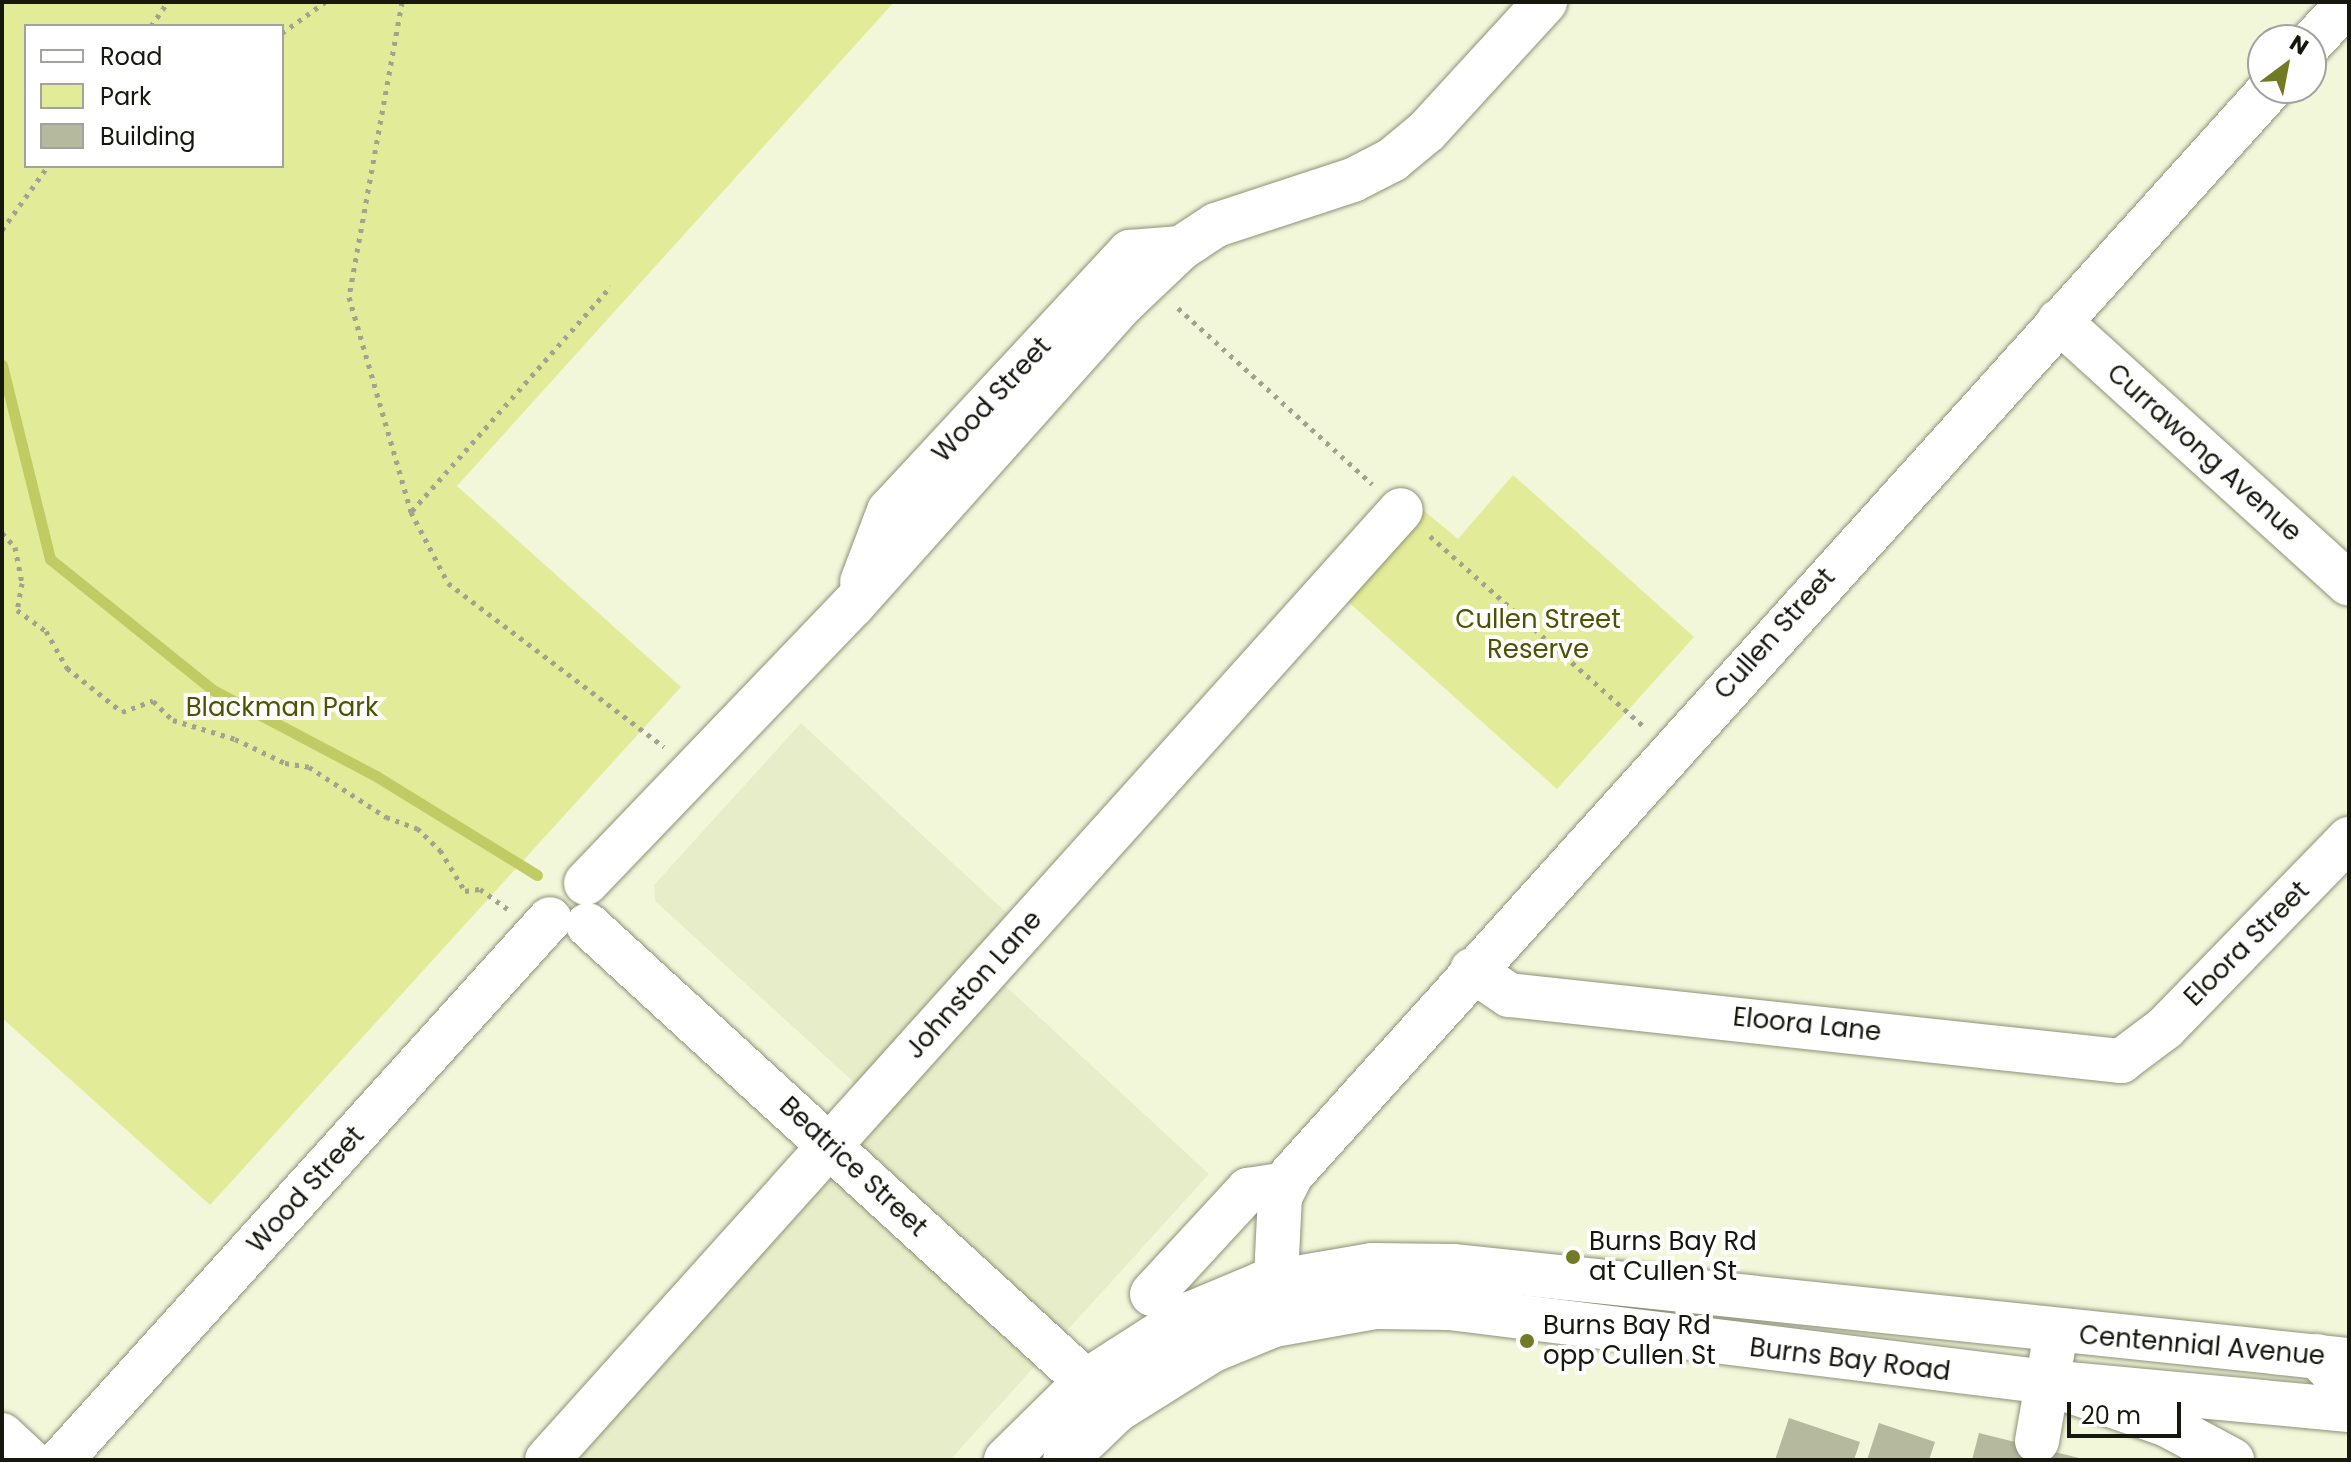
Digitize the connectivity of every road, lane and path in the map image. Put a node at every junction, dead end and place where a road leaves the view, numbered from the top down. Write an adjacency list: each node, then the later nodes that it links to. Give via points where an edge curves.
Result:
1 (168, 2): 6 (path)
2 (325, 2): 8 (path)
3 (402, 2): 15 (path, via 349,297)
4 (1545, 2): 18 (street, Wood Street, via 1427,131 1392,160 1353,180 1216,225 1181,248 1122,304 852,606)
5 (2349, 2): 7 (street)
6 (152, 24)
7 (2327, 26)
8 (284, 32)
9 (2256, 104): 13 (street, Cullen Street)
10 (47, 168): 11 (path)
11 (2, 230)
12 (611, 286): 15 (path)
13 (2059, 321): 17 (street, Currawong Avenue); 21 (street, Cullen Street)
14 (1401, 510): 23 (street, Johnston Lane)
15 (411, 512): 18 (path, via 448,583)
16 (2, 533): 20 (path, via 17,559 22,583 17,610 46,631 67,668 122,712 153,701 173,720 235,739 285,763 309,767 386,817 417,828 440,850 465,891 480,889)
17 (2349, 584)
18 (694, 771): 20 (street, Wood Street)
19 (2349, 839): 22 (street, Eloora Street)
20 (566, 915): 23 (street, Beatrice Street); 37 (street, Wood Street)
21 (1472, 970): 22 (street, Eloora Lane, via 1509,995 2121,1061); 24 (street, Cullen Street)
22 (2144, 1048)
23 (830, 1145): 32 (street, Beatrice Street); 38 (street, Johnston Lane)
24 (1284, 1184): 25 (street); 26 (street, via 1248,1190)
25 (1274, 1281): 27 (street); 28 (street, Burns Bay Road, via 1318,1271 1418,1263); 32 (street, Burns Bay Road, via 1192,1313)
26 (1152, 1294)
27 (1274, 1325): 30 (street, Burns Bay Road, via 1325,1313 1417,1306); 32 (street, Burns Bay Road)
28 (2056, 1332): 29 (street, Centennial Avenue); 30 (street)
29 (2333, 1358): 31 (street)
30 (2047, 1382): 33 (street, Centennial Avenue); 35 (street); 41 (street, Burns Bay Road, via 2167,1425)
31 (2349, 1389)
32 (1102, 1396): 39 (street, Burns Bay Road); 40 (street, Burns Bay Road)
33 (2349, 1410)
34 (2, 1435): 36 (street)
35 (2037, 1441)
36 (29, 1460)
37 (61, 1460)
38 (547, 1460)
39 (1006, 1460)
40 (1065, 1460)
41 (2232, 1460)

